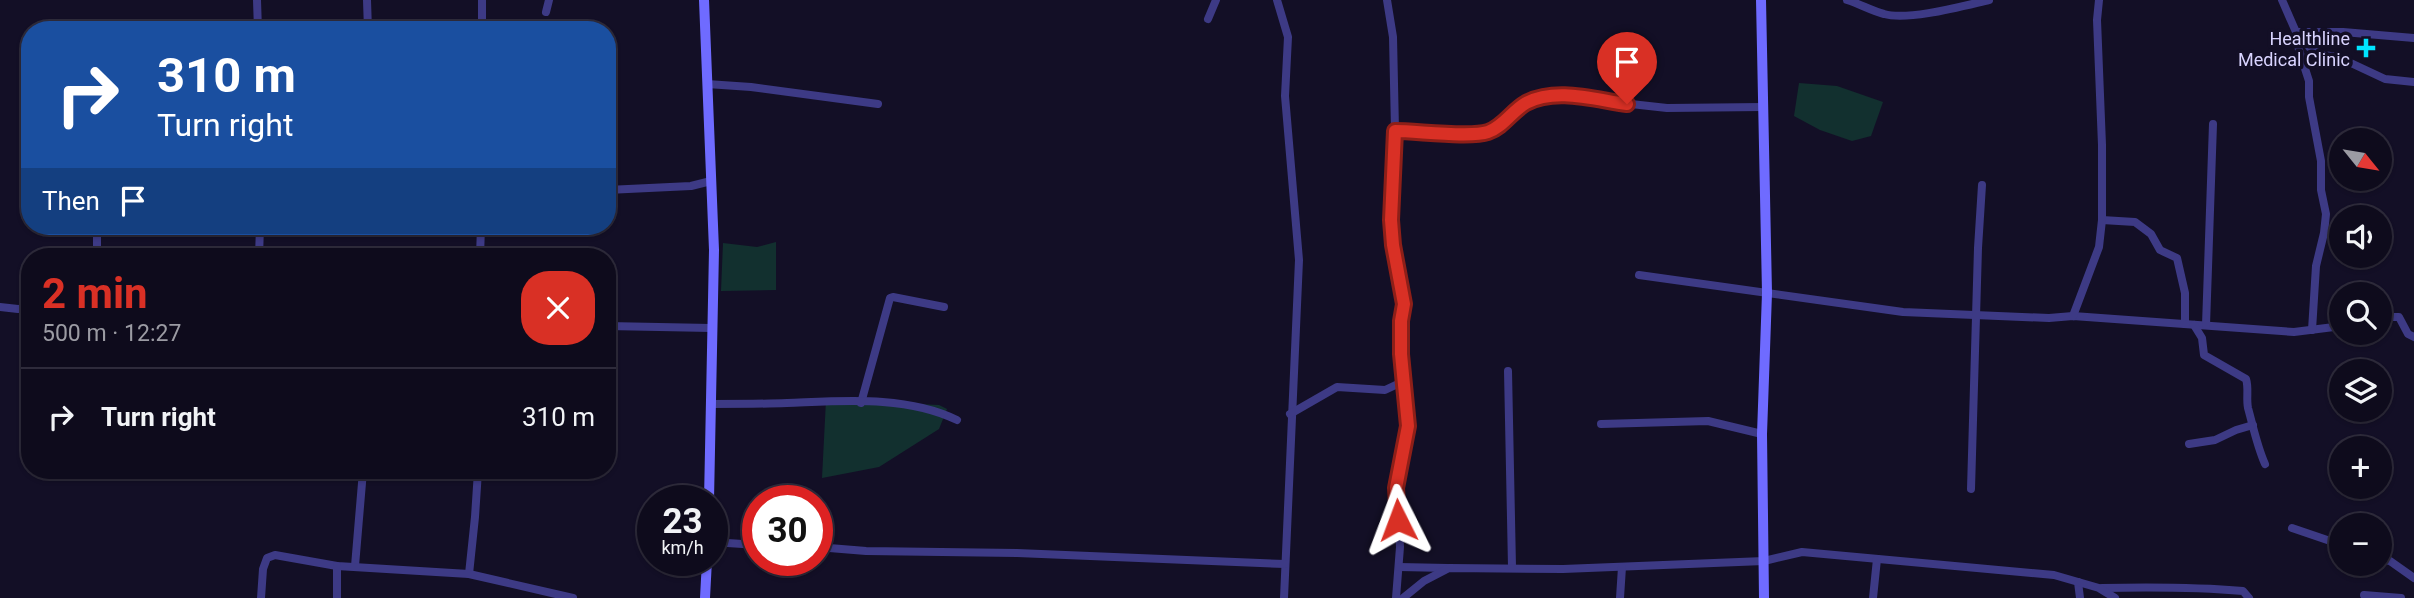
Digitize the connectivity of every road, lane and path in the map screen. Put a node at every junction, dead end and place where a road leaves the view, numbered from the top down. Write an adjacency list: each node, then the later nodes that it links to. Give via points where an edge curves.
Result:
1 (257, 0): 16 (street)
2 (367, 0): 17 (street)
3 (482, 0): 18 (street)
4 (549, 0): 14 (street)
5 (704, 0): 22 (main road)
6 (1216, 0): 15 (street)
7 (1276, 0): 50 (street, via 1288,37 1285,96 1299,260)
8 (1387, 0): 26 (street, via 1393,37)
9 (1761, 0): 24 (main road)
10 (1847, 0): 11 (street, via 1884,14 1908,15)
11 (1989, 0)
12 (2099, 0): 30 (street)
13 (2282, 0): 19 (street)
14 (546, 12)
15 (1208, 19)
16 (258, 21)
17 (368, 21)
18 (482, 21)
19 (2296, 32): 20 (street); 21 (street, via 2323,55 2338,57 2385,79); 44 (street, via 2309,81 2326,214 2316,266)
20 (2414, 38)
21 (2414, 82)
22 (707, 84): 23 (street); 27 (main road)
23 (878, 104)
24 (1763, 107): 26 (street, via 1667,108 1587,95 1540,98 1488,132); 32 (main road)
25 (2213, 124): 40 (street)
26 (1395, 131): 47 (street, via 1391,220 1404,304)
27 (711, 181): 29 (street); 42 (main road)
28 (1982, 185): 36 (street)
29 (616, 190)
30 (2102, 220): 37 (street, via 2099,247); 39 (street, via 2135,222 2151,234 2160,250 2178,258)
31 (1639, 275): 32 (street)
32 (1767, 293): 36 (street, via 1903,312); 54 (main road)
33 (0, 307): 35 (street)
34 (944, 307): 48 (street, via 890,298)
35 (21, 308)
36 (1976, 313): 37 (street); 60 (street)
37 (2073, 316): 39 (street)
38 (2392, 317): 45 (street, via 2399,317)
39 (2190, 324): 40 (street); 53 (street, via 2202,338 2204,355 2246,379)
40 (2206, 325): 44 (street)
41 (616, 327): 42 (street)
42 (711, 328): 49 (main road)
43 (2329, 328): 44 (street)
44 (2312, 330)
45 (2414, 337)
46 (1508, 371): 73 (street)
47 (1402, 382): 50 (street, via 1385,390 1337,387); 70 (street, via 1408,426 1396,488)
48 (861, 402): 49 (street); 51 (street, via 918,407)
49 (711, 404): 59 (main road)
50 (1290, 414): 67 (street)
51 (957, 421)
52 (1601, 424): 54 (street, via 1708,421)
53 (2253, 425): 55 (street, via 2215,440); 56 (street)
54 (1762, 434): 65 (main road)
55 (2189, 444)
56 (2265, 464)
57 (362, 479): 69 (street)
58 (477, 479): 74 (street)
59 (709, 485)
60 (1971, 489)
61 (2292, 528): 62 (street)
62 (2329, 541)
63 (833, 548): 67 (street)
64 (1877, 559): 65 (street, via 1802,552); 77 (street, via 2054,575); 89 (street)
65 (1764, 561): 71 (street); 88 (main road)
66 (2392, 563): 76 (street)
67 (1285, 564): 84 (street)
68 (337, 566): 69 (street); 80 (street, via 275,555 267,558); 81 (street)
69 (355, 566): 74 (street)
70 (1399, 567): 72 (street); 85 (street)
71 (1622, 567): 73 (street); 87 (street)
72 (1449, 568): 73 (street); 86 (street)
73 (1512, 568)
74 (469, 574): 82 (street)
75 (706, 576): 83 (main road)
76 (2414, 578)
77 (2078, 582): 78 (street); 90 (street)
78 (2099, 588): 91 (street); 92 (street, via 2243,591)
79 (2364, 596): 93 (street)
80 (261, 598)
81 (337, 598)
82 (573, 598)
83 (705, 598)
84 (1284, 598)
85 (1396, 598)
86 (1403, 598)
87 (1620, 598)
88 (1764, 598)
89 (1873, 598)
90 (2080, 598)
91 (2115, 598)
92 (2249, 598)
93 (2401, 598)

